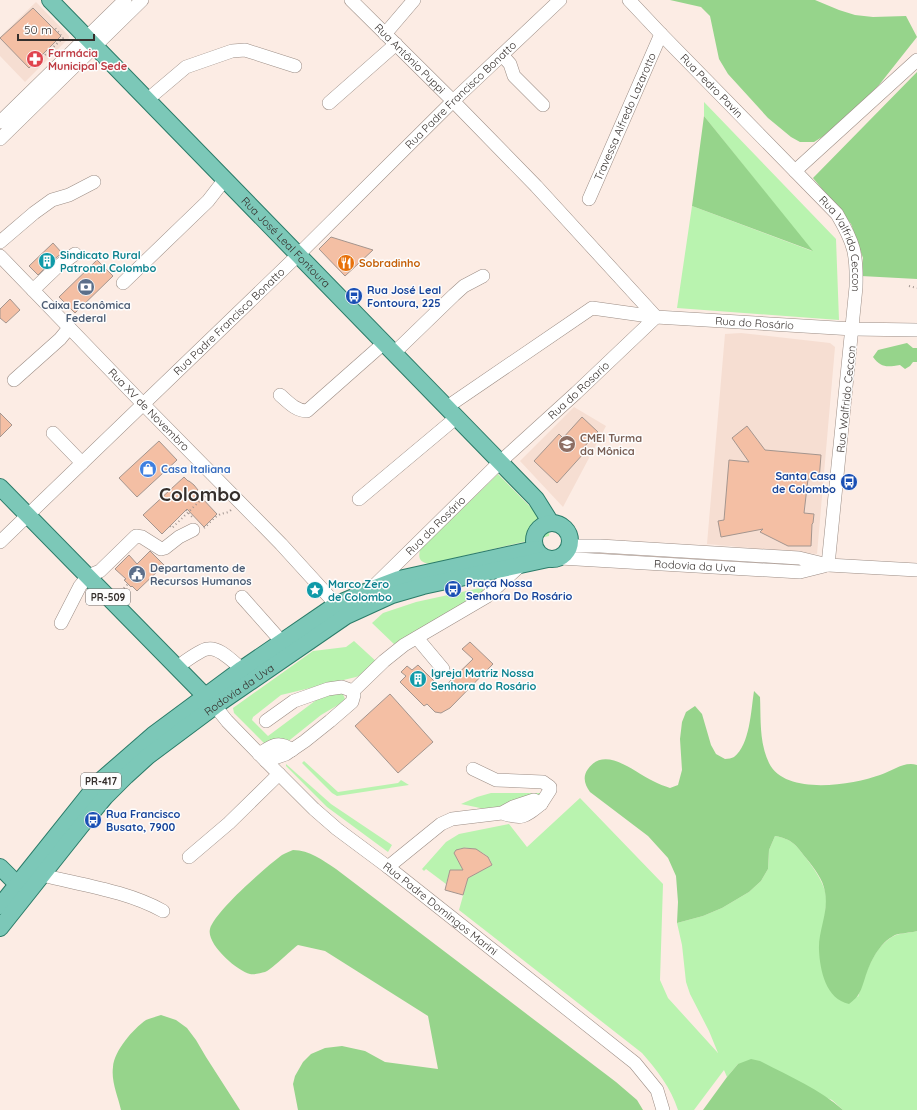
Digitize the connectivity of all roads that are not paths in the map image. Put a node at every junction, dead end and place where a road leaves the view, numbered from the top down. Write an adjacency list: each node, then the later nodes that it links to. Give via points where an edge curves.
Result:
1 (50, 0): 10 (main road, Rua José Leal Fontoura)
2 (125, 0): 10 (street)
3 (142, 0): 10 (street)
4 (351, 0): 8 (street, Rua Antônio Puppi)
5 (414, 0): 8 (street)
6 (560, 0): 12 (street, Rua Padre Francisco Bonatto)
7 (630, 0): 9 (street, Rua Pedro Pavin)
8 (385, 34): 11 (street, Rua Antônio Puppi)
9 (661, 34): 21 (street, Rua Pedro Pavin); 24 (street, Travessa Alfredo Lazarotto)
10 (91, 42): 15 (main road, Rua José Leal Fontoura); 19 (street); 20 (street)
11 (396, 44): 16 (street, Rua Antônio Puppi); 17 (street)
12 (502, 55): 16 (street, Rua Padre Francisco Bonatto); 18 (street, via 510,64 514,76)
13 (917, 60): 21 (street)
14 (295, 66): 15 (street, via 245,50 232,50 186,67)
15 (147, 100): 22 (main road, Rua José Leal Fontoura)
16 (453, 101): 27 (street, Rua Padre Francisco Bonatto); 32 (street, Rua Antônio Puppi, via 536,186)
17 (329, 103)
18 (543, 105)
19 (0, 122)
20 (0, 139)
21 (795, 171): 34 (street, Rua Valfrido Ceccon, via 837,214 849,233 857,264)
22 (225, 179): 27 (main road, Rua José Leal Fontoura); 30 (street, via 208,200)
23 (94, 182): 25 (street, via 69,195 52,200)
24 (589, 199)
25 (0, 242)
26 (75, 254): 31 (street)
27 (298, 255): 36 (main road, Rua José Leal Fontoura); 39 (street, Rua Padre Francisco Bonatto)
28 (0, 256): 31 (street, Rua XV de Novembro)
29 (483, 276): 36 (street, via 464,286)
30 (123, 283)
31 (33, 290): 33 (street, Rua XV de Novembro)
32 (656, 317): 34 (street, Rua do Rosário); 40 (street, Rua do Rosário, via 592,308); 42 (street, Rua do Rosario)
33 (70, 328): 37 (street); 39 (street, Rua XV de Novembro)
34 (853, 328): 35 (street, Rua do Rosário); 54 (street, Rua Walfrido Ceccon)
35 (917, 330)
36 (389, 348): 38 (street, via 307,411 295,408); 40 (main road, Rua José Leal Fontoura)
37 (14, 380)
38 (280, 395)
39 (143, 404): 43 (street, Rua Padre Francisco Bonatto); 59 (street, Rua XV de Novembro)
40 (452, 412): 42 (main road, Rua José Leal Fontoura); 45 (street)
41 (53, 433): 43 (street)
42 (500, 462): 47 (main road, Rua José Leal Fontoura, via 536,499); 57 (street, Rua do Rosário)
43 (82, 463): 46 (street, Rua Padre Francisco Bonatto)
44 (0, 487): 46 (main road, PR-509)
45 (359, 499)
46 (28, 515): 49 (street, Rua Padre Francisco Bonatto); 56 (main road, PR-509)
47 (551, 523): 50 (main road, via 557,523 566,529); 51 (main road, via 540,527 536,532)
48 (196, 526): 56 (street, via 160,549 136,536 100,571)
49 (0, 542)
50 (570, 546): 52 (main road, via 565,555); 54 (street, Rodovia da Uva / PR-417, via 799,558)
51 (535, 549): 52 (main road, via 538,554); 57 (main road, Rodovia da Uva / PR-417, via 422,573)
52 (554, 559): 53 (main road, Rodovia da Uva / PR-417); 54 (street, Rodovia da Uva / PR-417, via 800,572)
53 (522, 564): 59 (main road, Rodovia da Uva / PR-417, via 442,581); 61 (street, via 486,596)
54 (828, 565): 55 (street, Rodovia da Uva / PR-417)
55 (917, 570)
56 (88, 576): 60 (street); 63 (main road, PR-509)
57 (370, 590): 59 (main road, Rodovia da Uva / PR-417)
58 (242, 597): 62 (street)
59 (342, 610): 62 (main road, Rodovia da Uva / PR-417); 67 (main road, Rodovia da Uva / PR-417)
60 (61, 623)
61 (417, 638): 65 (street); 66 (street, via 384,661)
62 (282, 642): 64 (main road, Rodovia da Uva / PR-417)
63 (177, 667): 64 (street, via 206,649 214,649); 67 (main road, PR-509)
64 (242, 669): 67 (main road, Rodovia da Uva / PR-417)
65 (443, 669)
66 (353, 691): 68 (street, via 342,687 301,698); 69 (street, via 352,702 310,737 292,750 285,745 273,745)
67 (210, 701): 69 (street, Rua Padre Domingos Marini); 75 (main road, Rodovia da Uva / PR-417, via 100,802); 76 (main road, Rodovia da Uva / PR-417, via 153,735 99,782)
68 (266, 721)
69 (262, 758): 71 (street, Rua Padre Domingos Marini)
70 (473, 769): 74 (street, via 496,780 543,782 550,790 541,804 522,817 502,813 452,819 441,824)
71 (279, 774): 72 (street); 74 (street, Rua Padre Domingos Marini, via 337,829)
72 (189, 857)
73 (0, 867): 76 (main road)
74 (388, 867): 80 (street, Rua Padre Domingos Marini, via 635,1063 657,1090)
75 (42, 875): 76 (main road, Rodovia da Uva / PR-417); 78 (street, via 131,897)
76 (22, 889): 77 (main road, Rodovia da Uva / PR-417); 79 (main road, Rodovia da Uva / PR-417)
77 (0, 906)
78 (163, 911)
79 (0, 928)
80 (663, 1110)

